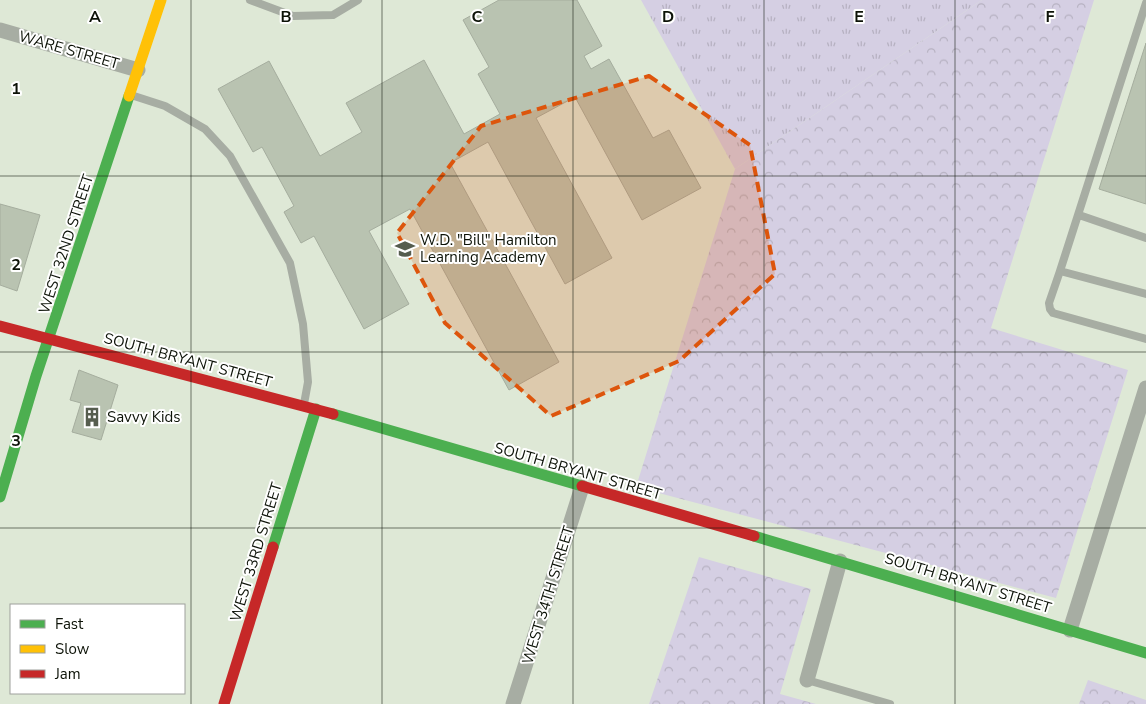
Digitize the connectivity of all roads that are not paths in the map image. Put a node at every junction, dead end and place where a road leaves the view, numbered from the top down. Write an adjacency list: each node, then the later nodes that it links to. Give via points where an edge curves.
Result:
1 (161, 0): 6 (street, WEST 32ND STREET)
2 (250, 0): 3 (lane, via 293,16 333,15)
3 (358, 0)
4 (1146, 3): 8 (lane)
5 (0, 30): 6 (street, WARE STREET)
6 (138, 70): 7 (street, WEST 32ND STREET)
7 (131, 95): 13 (street, WEST 32ND STREET); 16 (lane, via 165,106 205,129 230,156 290,263 303,324 308,382)
8 (1078, 214): 9 (lane); 10 (lane)
9 (1146, 238)
10 (1060, 271): 11 (lane); 14 (lane, via 1049,303 1054,313)
11 (1146, 294)
12 (0, 326): 13 (street, SOUTH BRYANT STREET)
13 (50, 339): 16 (street, SOUTH BRYANT STREET); 19 (street, WEST 32ND STREET)
14 (1146, 339)
15 (1146, 388): 21 (street)
16 (304, 406): 17 (street, SOUTH BRYANT STREET)
17 (316, 409): 18 (street, SOUTH BRYANT STREET); 24 (street, WEST 33RD STREET)
18 (582, 487): 20 (street, SOUTH BRYANT STREET); 25 (street, WEST 34TH STREET)
19 (0, 497)
20 (840, 561): 21 (street, SOUTH BRYANT STREET); 23 (street)
21 (1070, 630): 22 (street, SOUTH BRYANT STREET)
22 (1146, 653)
23 (807, 680): 26 (lane)
24 (224, 704)
25 (514, 704)
26 (890, 704)

